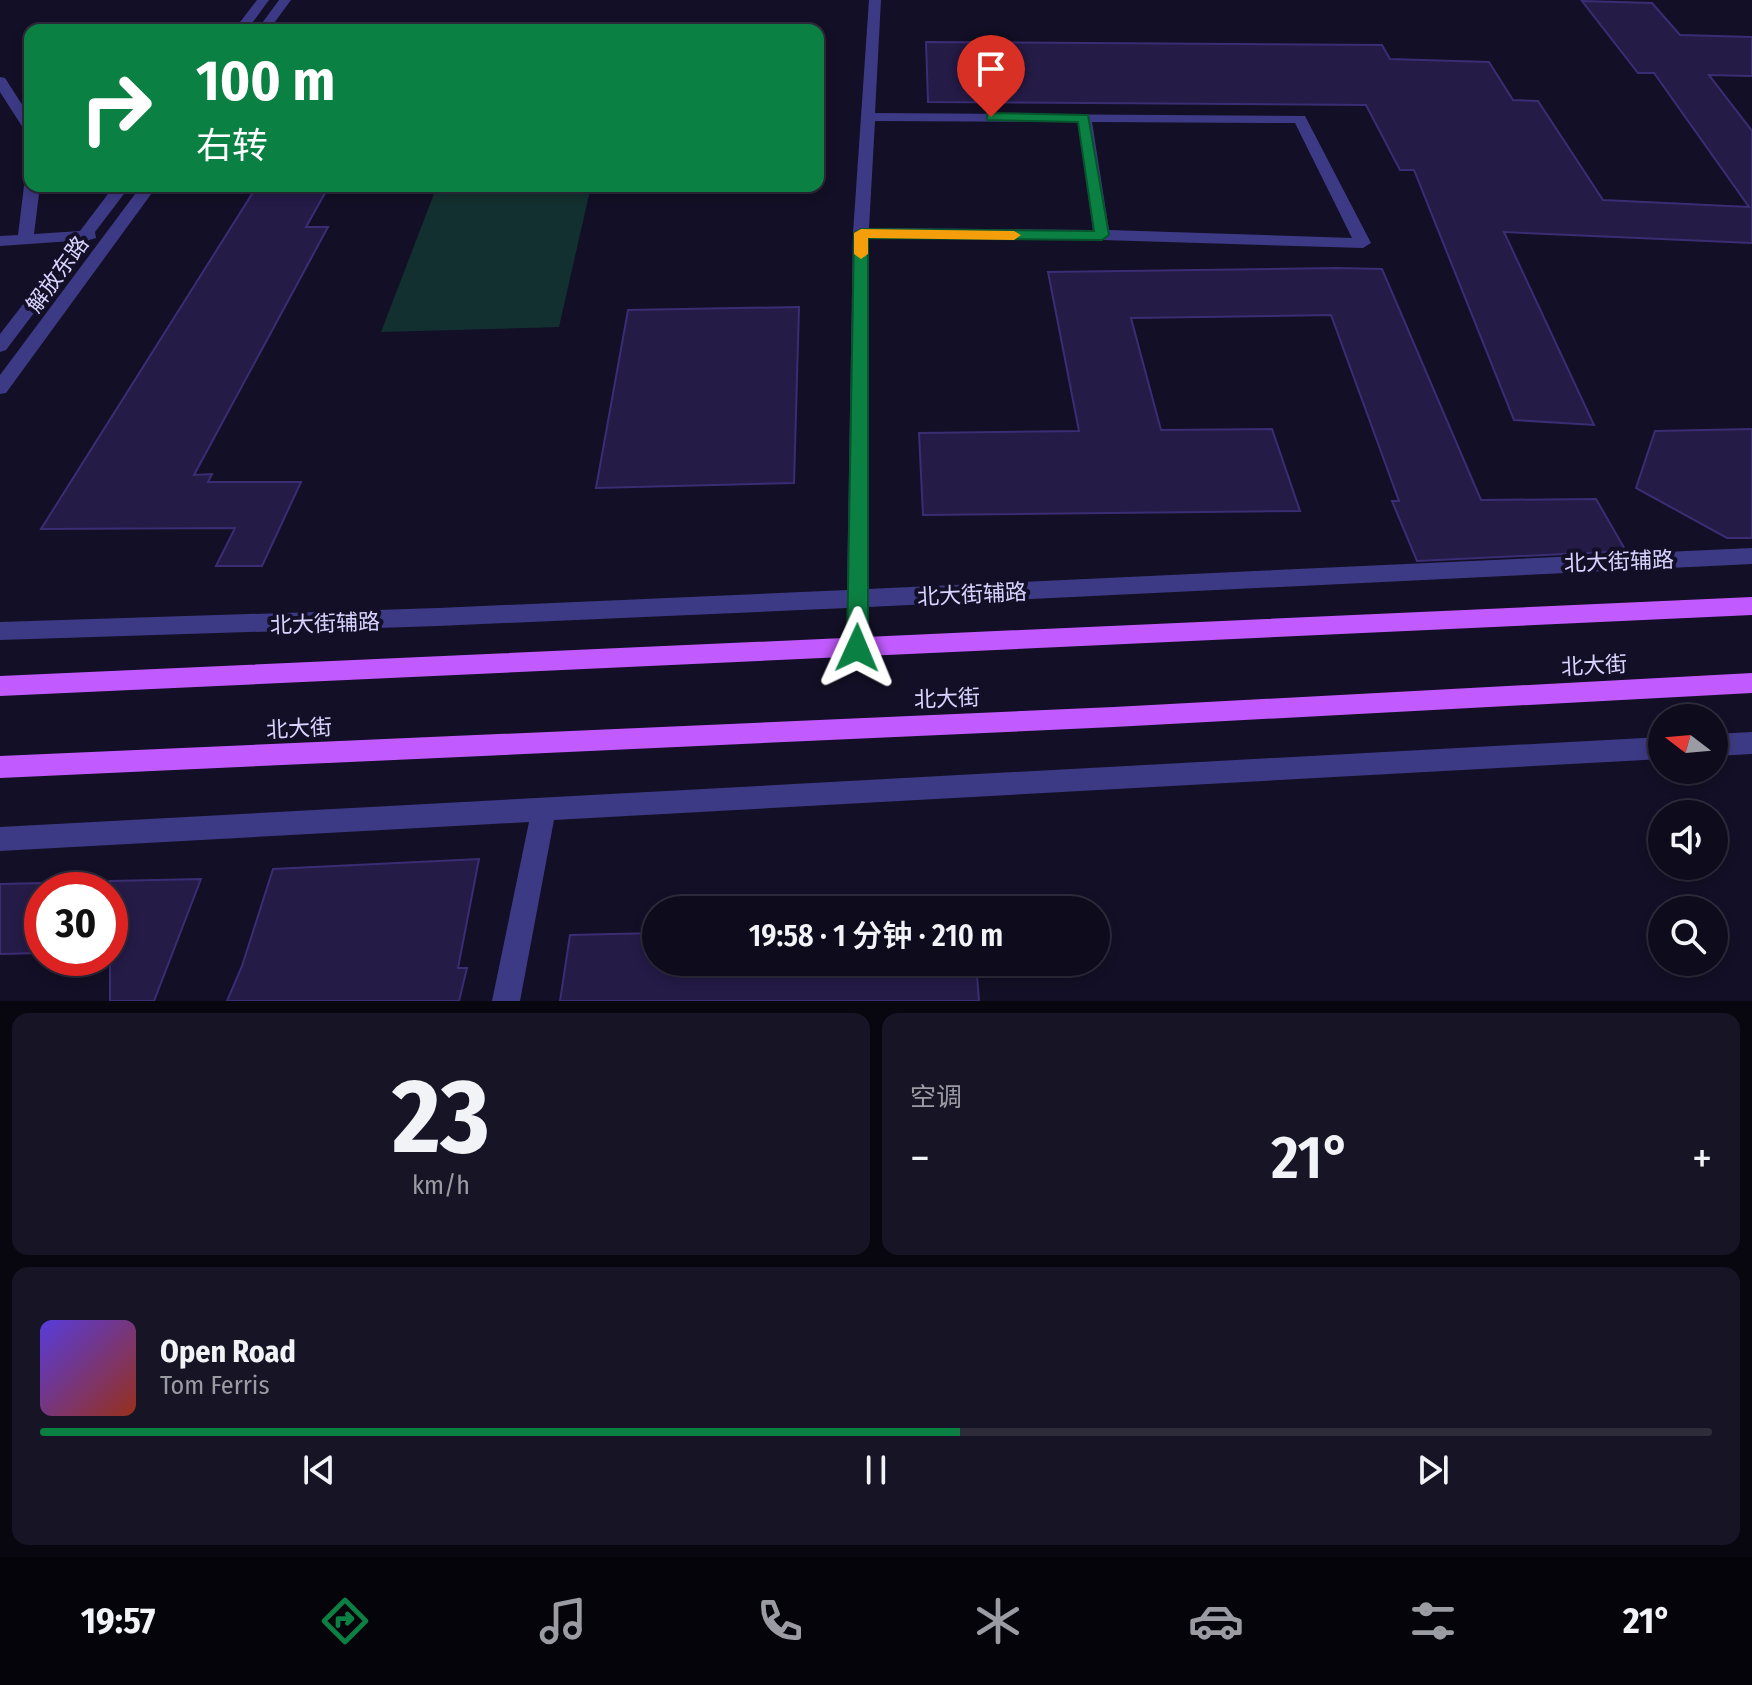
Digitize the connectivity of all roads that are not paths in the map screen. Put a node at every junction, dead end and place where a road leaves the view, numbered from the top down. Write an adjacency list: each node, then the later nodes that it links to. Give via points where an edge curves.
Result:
1 (263, 0): 4 (street)
2 (285, 0): 5 (street)
3 (875, 0): 7 (street)
4 (245, 24)
5 (267, 24)
6 (0, 81): 9 (street)
7 (868, 117): 8 (street); 14 (street)
8 (1084, 118): 16 (street); 16 (street, via 1300,119 1363,243)
9 (24, 119)
10 (31, 192): 17 (street)
11 (117, 192): 15 (street, 解放东路)
12 (145, 192): 13 (street, 解放东路)
13 (114, 233): 15 (street); 20 (street, 解放东路)
14 (861, 233): 16 (street); 22 (street)
15 (84, 235): 17 (street); 19 (street, 解放东路)
16 (1102, 235)
17 (25, 239): 18 (street)
18 (0, 241)
19 (0, 346)
20 (0, 388)
21 (1752, 556): 22 (street, 北大街辅路)
22 (858, 600): 24 (street, 北大街辅路, via 286,625); 25 (street)
23 (1752, 606): 25 (main road)
24 (0, 631)
25 (857, 648): 27 (main road)
26 (1752, 683): 31 (main road, 北大街)
27 (0, 686)
28 (1752, 743): 29 (street)
29 (1728, 744)
30 (1648, 749): 32 (street)
31 (0, 767)
32 (544, 807): 33 (street); 34 (street)
33 (0, 839)
34 (506, 1001)

